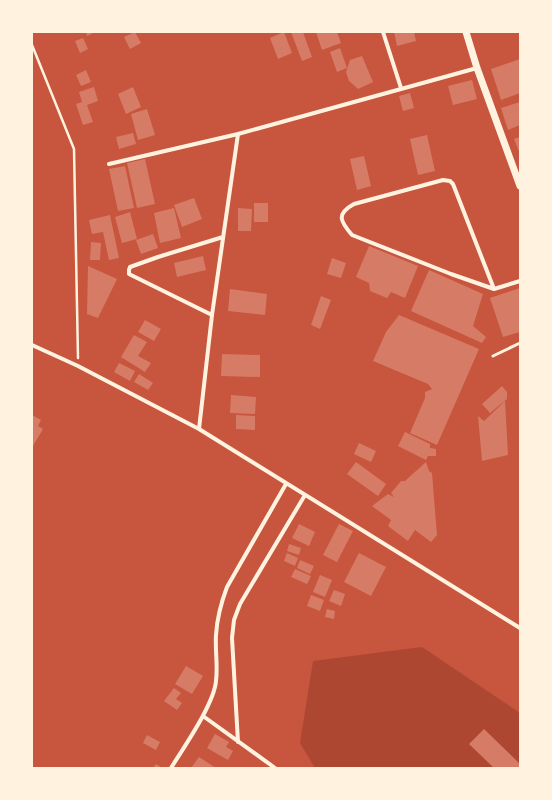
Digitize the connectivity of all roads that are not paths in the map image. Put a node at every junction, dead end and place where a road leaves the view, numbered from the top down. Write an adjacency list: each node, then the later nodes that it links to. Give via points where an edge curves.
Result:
1 (383, 32): 4 (street)
2 (466, 32): 3 (street)
3 (477, 68): 4 (street); 7 (street)
4 (402, 88): 5 (street)
5 (238, 134): 6 (street); 8 (street)
6 (109, 164)
7 (520, 186)
8 (224, 237): 11 (street); 11 (street, via 158,256 130,267 129,270 130,274)
9 (520, 281): 10 (street)
10 (494, 289): 10 (street, via 352,235 343,224 342,214 354,204 443,180 450,181)
11 (212, 315): 15 (street)
12 (520, 343): 14 (lane)
13 (32, 345): 15 (street)
14 (493, 356)
15 (199, 429): 16 (street)
16 (286, 484): 17 (street); 19 (street, via 222,599 216,636 216,682)
17 (305, 495): 18 (street); 20 (street, via 240,604 234,620 232,638)
18 (520, 628)
19 (203, 716): 20 (street); 21 (street)
20 (238, 742): 22 (street)
21 (171, 768)
22 (275, 768)

